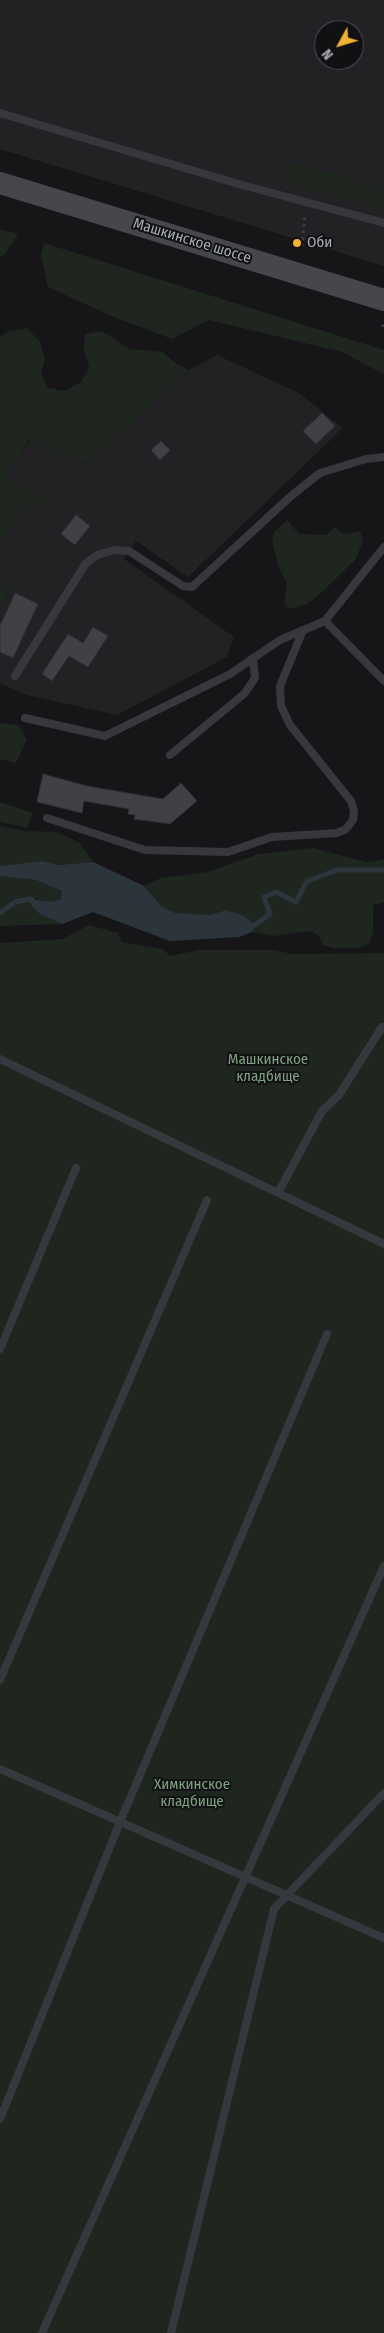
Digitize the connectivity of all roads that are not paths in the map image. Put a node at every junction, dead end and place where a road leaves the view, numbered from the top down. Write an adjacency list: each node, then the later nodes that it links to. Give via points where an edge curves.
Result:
1 (0, 113): 3 (lane)
2 (0, 183): 4 (main road, Машкинское шоссе)
3 (384, 224)
4 (384, 300)
5 (384, 457): 10 (lane, via 320,473 192,587 183,586 129,551 115,550 97,555 86,564)
6 (384, 546): 7 (lane)
7 (325, 621): 8 (lane); 11 (lane)
8 (303, 630): 9 (lane, via 280,640); 14 (lane, via 280,686 281,706 290,725 351,801 353,820 346,829 337,833 272,837 228,852 145,850)
9 (253, 658): 12 (lane, via 230,674 104,736); 13 (lane, via 254,678 244,694)
10 (15, 676)
11 (384, 681)
12 (25, 718)
13 (170, 755)
14 (47, 818)
15 (384, 1029): 18 (lane, via 382,1027 340,1095 322,1111)
16 (0, 1059): 18 (lane)
17 (76, 1168): 22 (lane)
18 (278, 1193): 20 (lane)
19 (207, 1200): 24 (lane)
20 (384, 1244)
21 (327, 1334): 27 (lane)
22 (0, 1349)
23 (384, 1566): 28 (lane)
24 (0, 1680)
25 (0, 1769): 27 (lane)
26 (384, 1793): 29 (lane)
27 (120, 1822): 28 (lane); 31 (lane)
28 (244, 1876): 29 (lane); 32 (lane)
29 (286, 1894): 30 (lane); 33 (lane, via 274,1909)
30 (384, 1938)
31 (0, 2120)
32 (42, 2333)
33 (171, 2333)

